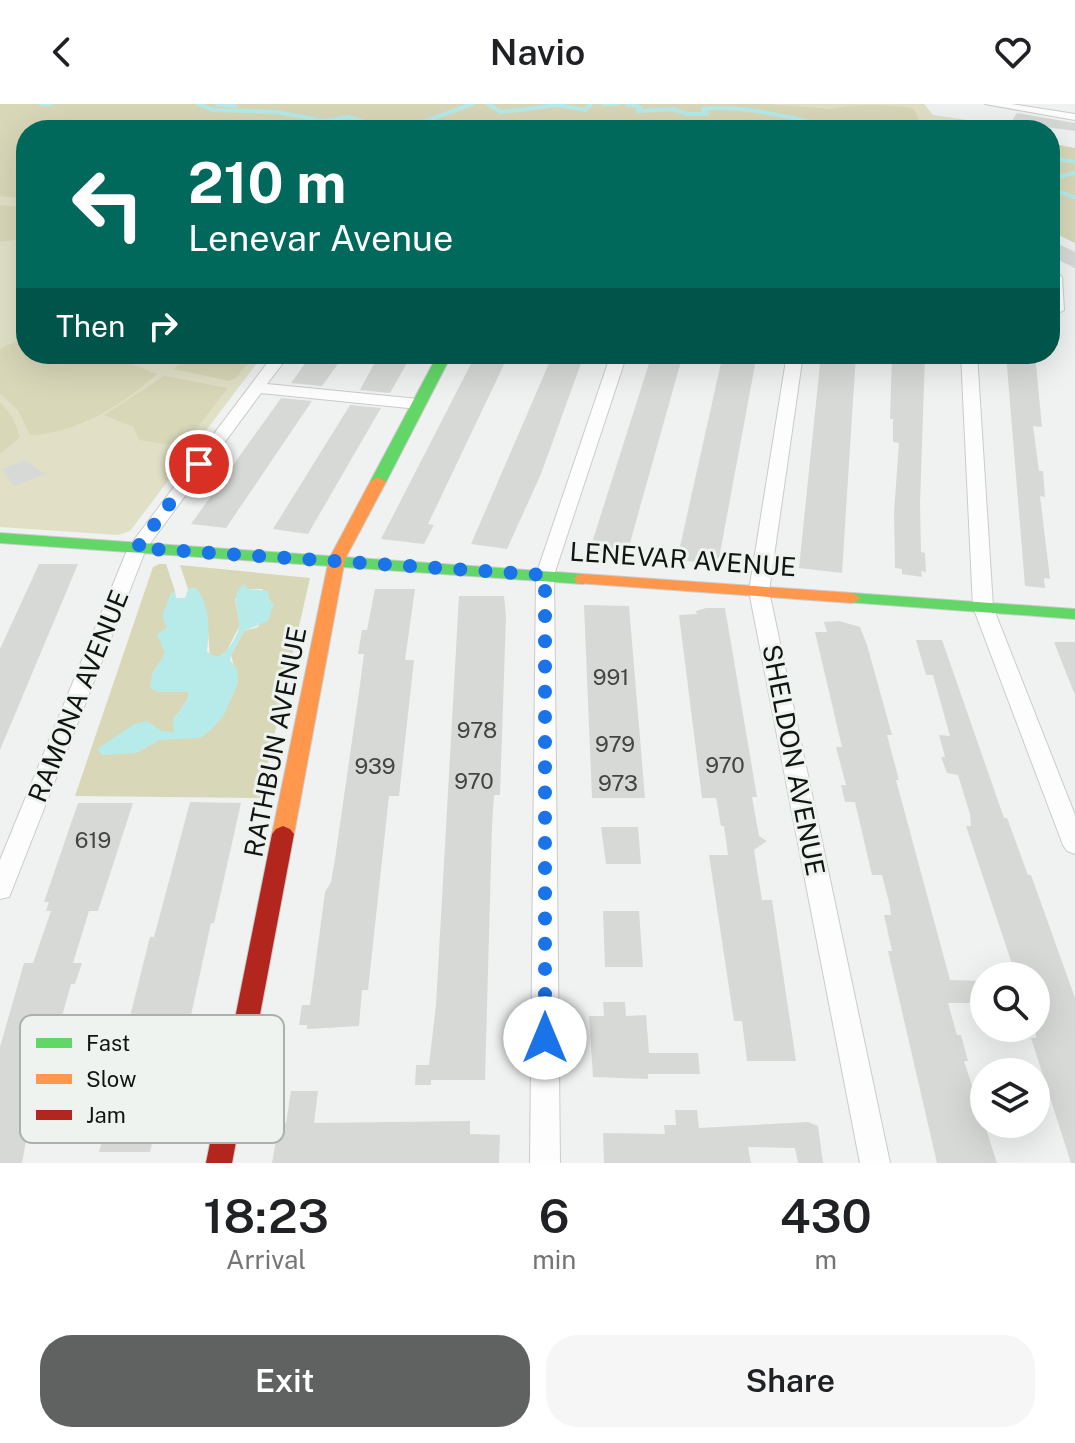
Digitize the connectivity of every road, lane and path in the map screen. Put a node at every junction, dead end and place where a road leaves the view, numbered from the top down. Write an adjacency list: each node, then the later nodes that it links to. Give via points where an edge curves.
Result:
1 (990, 104): 2 (street)
2 (1075, 117)
3 (275, 364): 8 (street, RAMONA AVENUE)
4 (440, 364): 9 (street, RATHBUN AVENUE)
5 (616, 364): 13 (street)
6 (793, 364): 14 (street, SHELDON AVENUE)
7 (970, 364): 15 (street)
8 (257, 388): 9 (street); 11 (street, RAMONA AVENUE)
9 (418, 404): 12 (street, RATHBUN AVENUE)
10 (0, 538): 11 (street, LENEVAR AVENUE)
11 (137, 548): 12 (street, LENEVAR AVENUE); 18 (street, RAMONA AVENUE)
12 (337, 559): 13 (street, LENEVAR AVENUE); 19 (street, RATHBUN AVENUE)
13 (545, 575): 14 (street, LENEVAR AVENUE); 22 (street)
14 (759, 591): 15 (street, LENEVAR AVENUE); 23 (street, SHELDON AVENUE)
15 (983, 607): 16 (street, LENEVAR AVENUE); 17 (street)
16 (1075, 614)
17 (1075, 845)
18 (0, 890)
19 (248, 1015)
20 (223, 1143): 21 (street, RATHBUN AVENUE)
21 (219, 1163)
22 (545, 1163)
23 (875, 1163)

